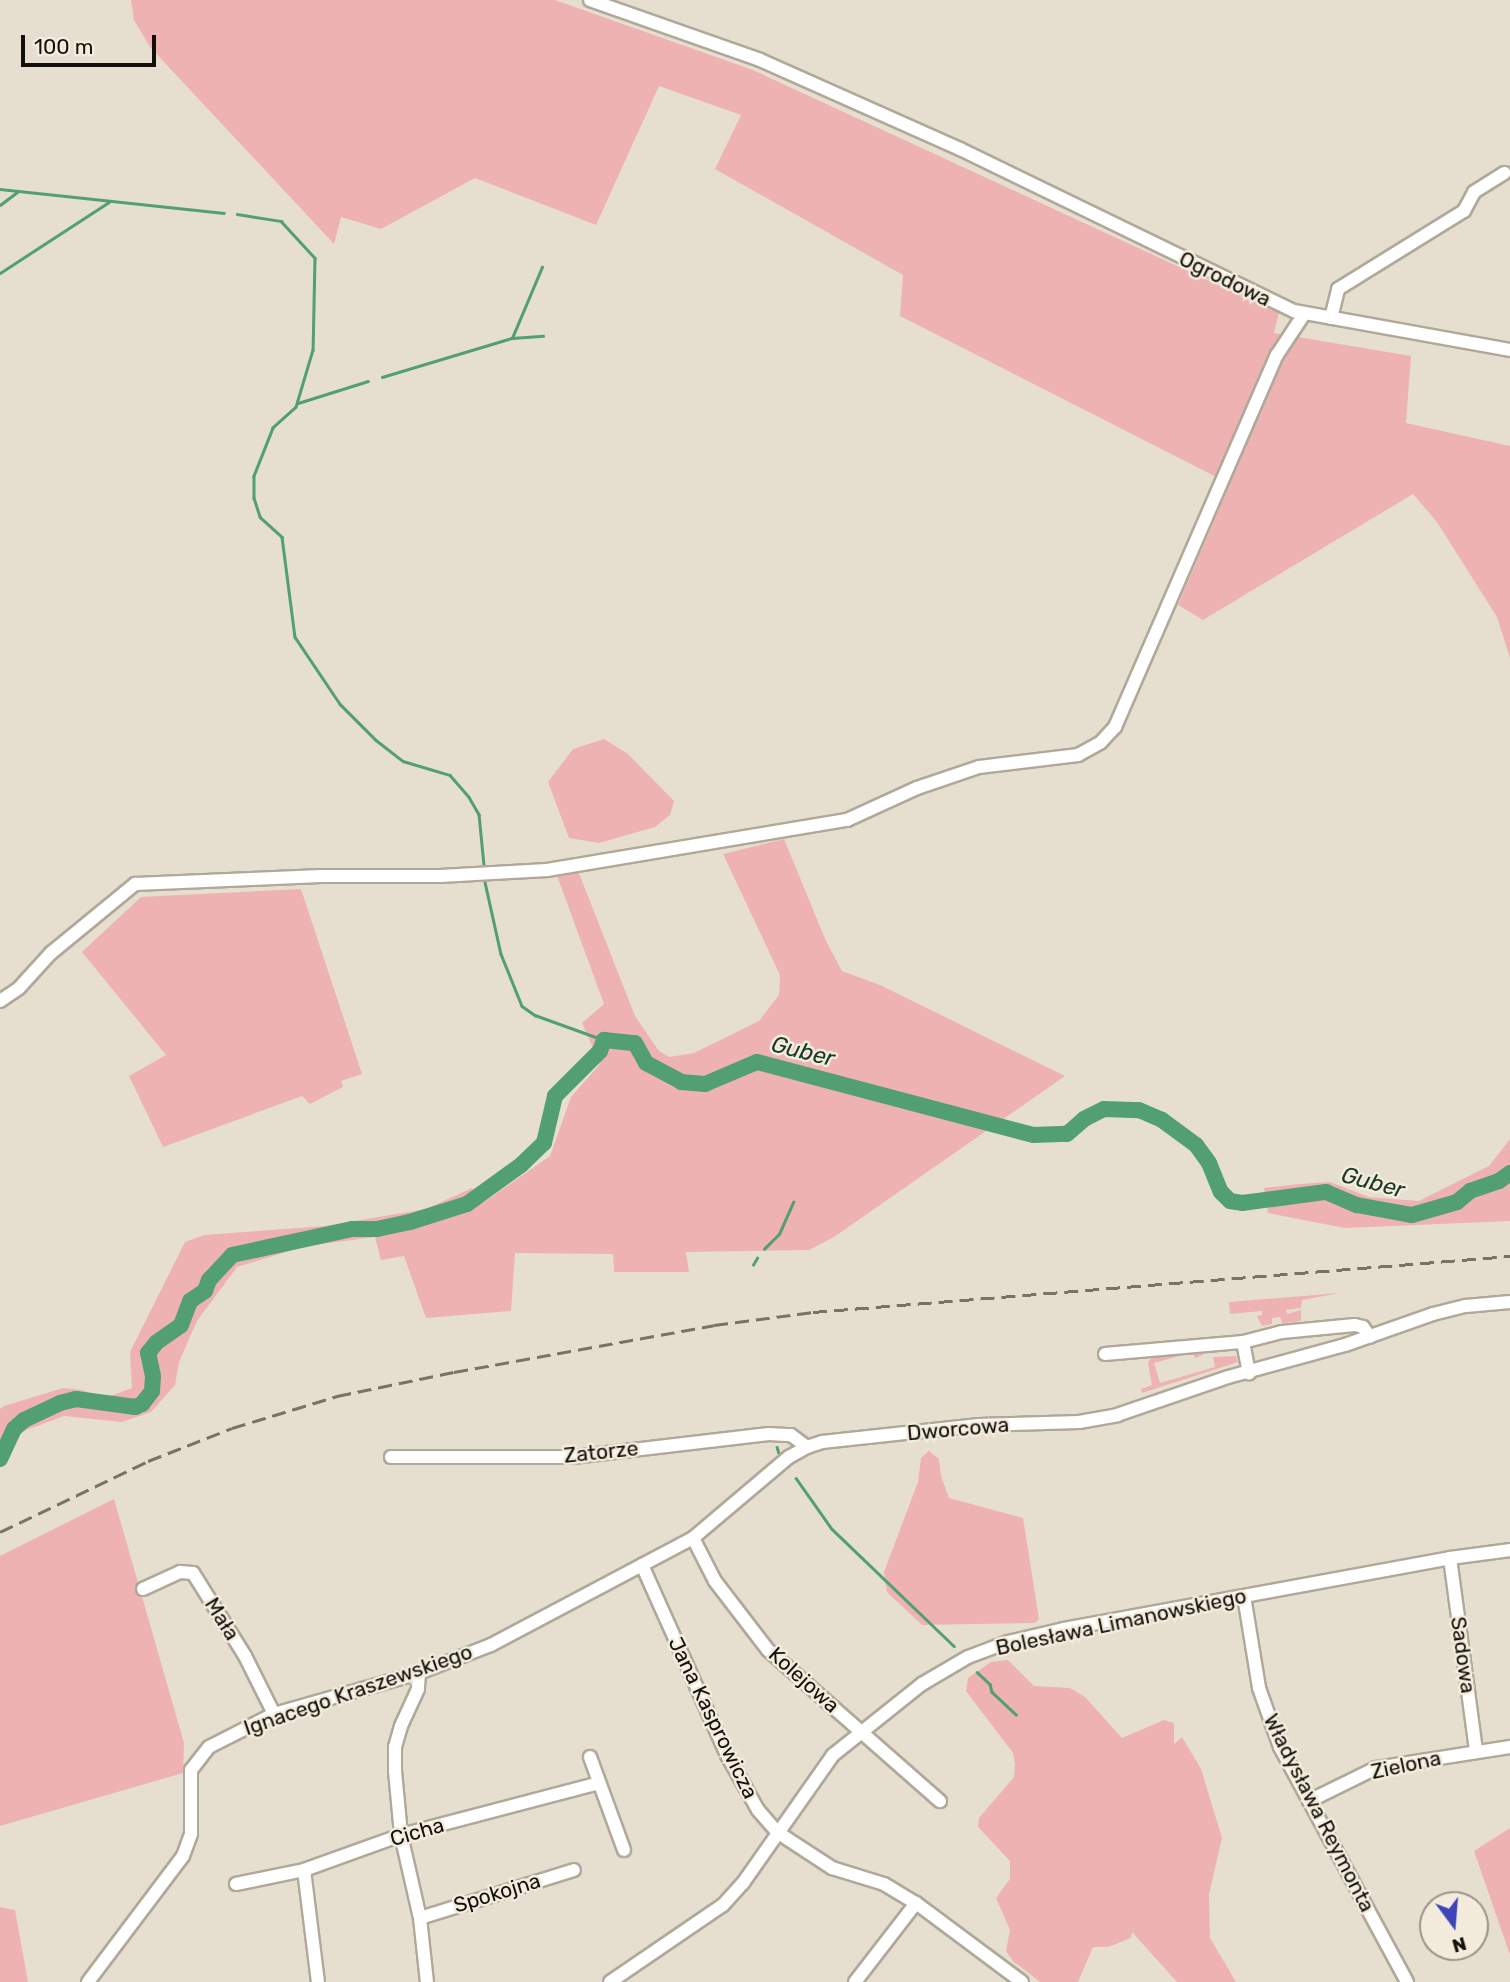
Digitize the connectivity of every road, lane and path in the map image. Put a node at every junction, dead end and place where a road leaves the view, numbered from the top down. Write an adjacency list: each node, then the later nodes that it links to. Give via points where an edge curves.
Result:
1 (590, 0): 3 (street, Ogrodowa, via 760,60 960,149)
2 (1504, 173): 4 (street, via 1474,192 1464,211 1338,289)
3 (1304, 314): 4 (street, Ogrodowa); 6 (street, via 1271,367 1115,727 1101,742 1077,755 979,767 917,788 847,820 547,870 135,884)
4 (1331, 318): 5 (street, Ogrodowa)
5 (1510, 350)
6 (0, 1001)
7 (1510, 1302): 8 (street, Dworcowa, via 1451,1309)
8 (1370, 1337): 9 (street, via 1365,1328 1355,1325 1282,1332); 11 (street, Dworcowa)
9 (1243, 1342): 10 (street); 11 (street)
10 (1105, 1354)
11 (1249, 1373): 12 (street, Dworcowa, via 1116,1415 1079,1422 979,1425)
12 (807, 1447): 13 (street, Zatorze, via 791,1435 769,1434 573,1457); 14 (street, Dworcowa)
13 (391, 1457)
14 (693, 1538): 17 (street, Ignacego Kraszewskiego); 22 (street, Kolejowa, via 715,1581 768,1650)
15 (1510, 1550): 16 (street, Bolesława Limanowskiego)
16 (1450, 1558): 19 (street, Bolesława Limanowskiego); 24 (street, Sadowa)
17 (642, 1565): 20 (street, Ignacego Kraszewskiego, via 491,1645); 29 (street, Jana Kasprowicza, via 727,1755 758,1810)
18 (143, 1589): 21 (street, Mała, via 180,1572 192,1573 245,1656)
19 (1244, 1597): 22 (street, Bolesława Limanowskiego, via 1064,1629 989,1648 944,1670); 28 (street, Władysława Reymonta, via 1266,1711)
20 (419, 1673): 21 (street, Ignacego Kraszewskiego); 30 (street, via 418,1689 395,1746)
21 (274, 1714): 37 (street, Ignacego Kraszewskiego, via 209,1747 192,1766 191,1834 183,1856)
22 (861, 1731): 27 (street, Kolejowa); 29 (street, Bolesława Limanowskiego, via 821,1768)
23 (1510, 1747): 24 (street, Zielona)
24 (1476, 1751): 28 (street, Zielona, via 1376,1768)
25 (590, 1757): 26 (street)
26 (600, 1783): 30 (street, Cicha); 31 (street)
27 (940, 1801)
28 (1308, 1801): 43 (street, Władysława Reymonta)
29 (777, 1832): 35 (street, Jana Kasprowicza, via 831,1868 884,1884); 40 (street, Bolesława Limanowskiego, via 723,1905)
30 (401, 1835): 32 (street, Cicha); 36 (street)
31 (624, 1850)
32 (304, 1870): 34 (street, Cicha); 38 (street)
33 (574, 1870): 36 (street, Spokojna)
34 (236, 1884)
35 (916, 1903): 41 (street); 42 (street, Jana Kasprowicza)
36 (420, 1918): 39 (street)
37 (88, 1982)
38 (318, 1982)
39 (427, 1982)
40 (610, 1982)
41 (855, 1982)
42 (1022, 1982)
43 (1407, 1982)

